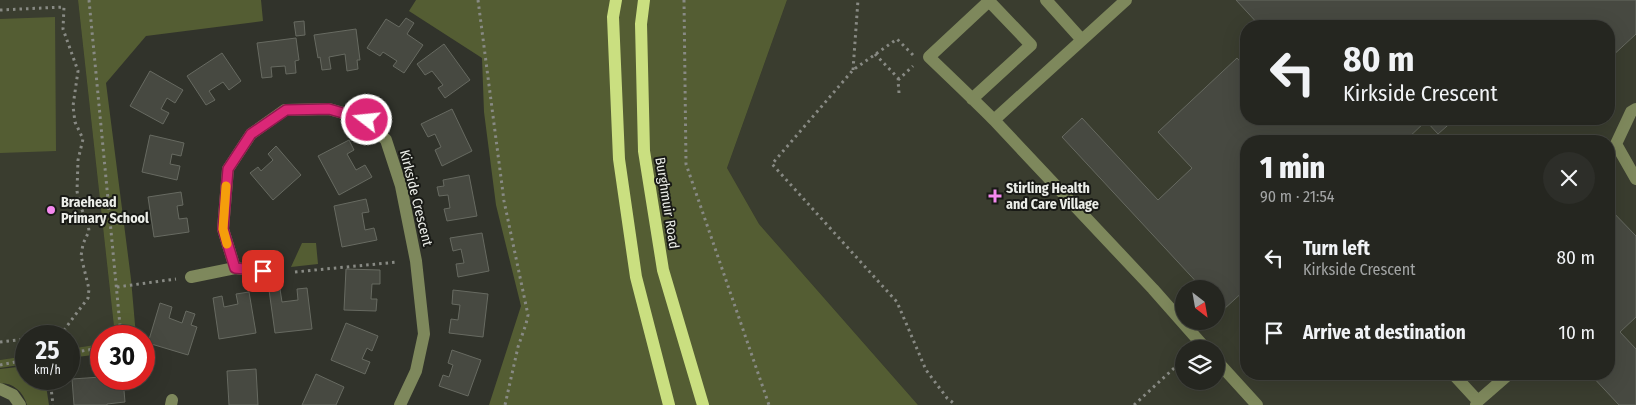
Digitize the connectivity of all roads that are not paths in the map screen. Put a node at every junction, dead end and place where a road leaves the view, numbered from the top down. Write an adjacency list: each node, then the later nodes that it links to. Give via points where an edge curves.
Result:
1 (616, 0): 21 (main road, via 613,17 618,159 636,277)
2 (644, 0): 22 (main road, Burghmuir Road, via 641,24 644,151 663,270)
3 (1046, 0): 5 (street)
4 (1126, 0): 5 (street)
5 (1082, 40): 8 (street)
6 (972, 99): 6 (street, via 929,57 989,1 1031,45); 8 (street)
7 (1636, 109): 9 (street, via 1616,144)
8 (994, 120): 13 (street)
9 (1636, 179)
10 (235, 268): 11 (street); 12 (street); 20 (street, Kirkside Crescent, via 223,229 228,169 251,134 286,110 329,109 367,120 386,140 401,186 416,261 424,334 416,371)
11 (277, 273)
12 (190, 277)
13 (1198, 340)
14 (1225, 370): 23 (street)
15 (1458, 380): 18 (street)
16 (1502, 380): 18 (street)
17 (0, 389): 19 (street, via 13,395)
18 (1477, 403)
19 (20, 405)
20 (400, 405)
21 (669, 405)
22 (702, 405)
23 (1257, 405)

